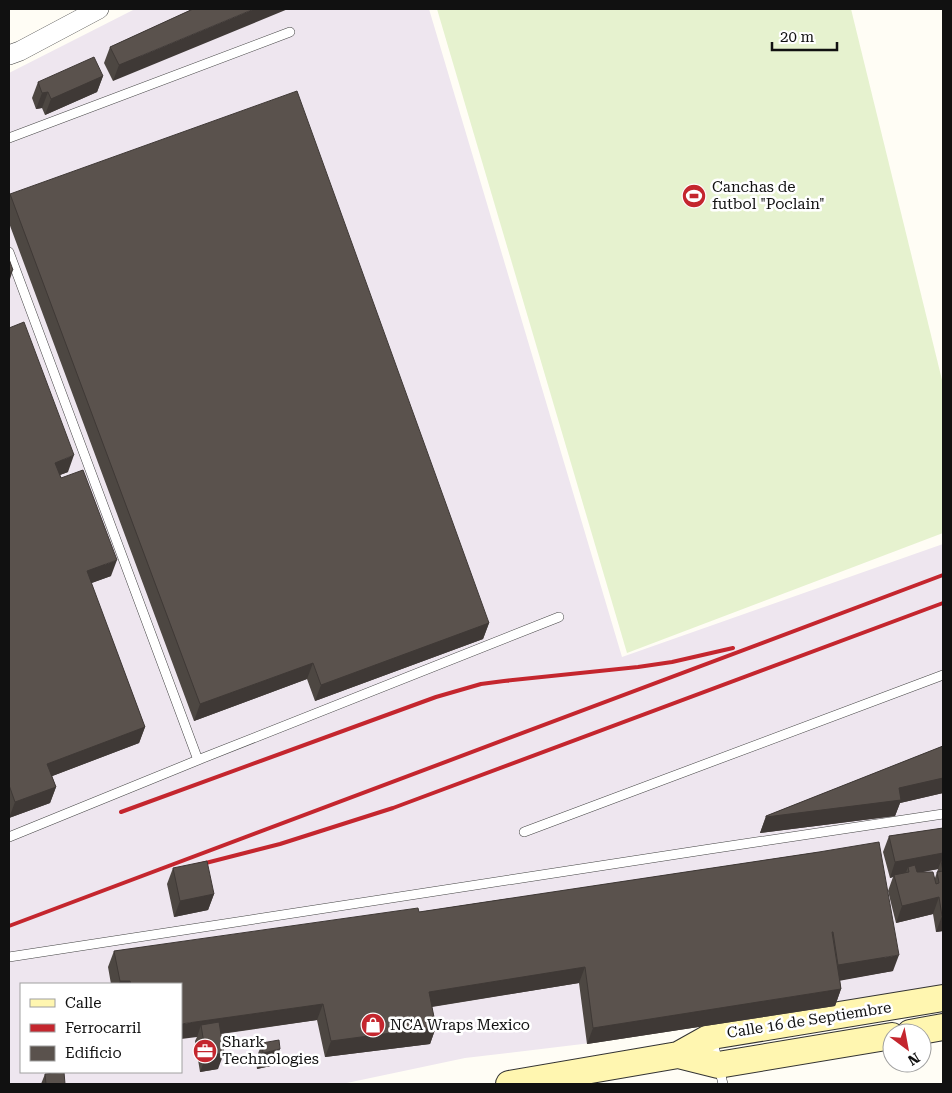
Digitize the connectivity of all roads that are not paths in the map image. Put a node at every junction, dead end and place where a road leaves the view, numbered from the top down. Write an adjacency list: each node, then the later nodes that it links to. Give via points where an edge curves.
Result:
1 (99, 9): 3 (street)
2 (290, 32): 4 (lane)
3 (9, 55)
4 (9, 138)
5 (9, 252): 8 (lane)
6 (559, 617): 8 (lane)
7 (943, 675): 10 (lane)
8 (198, 760): 11 (lane)
9 (943, 814): 12 (lane)
10 (524, 832)
11 (9, 837)
12 (9, 957)
13 (943, 998): 14 (main road, Calle 16 de Septiembre)
14 (712, 1036): 16 (main road, Calle 16 de Septiembre); 17 (lane)
15 (882, 1038): 17 (main road, Calle 16 de Septiembre)
16 (678, 1055): 17 (main road, Calle 16 de Septiembre); 18 (main road, Calle 16 de Septiembre)
17 (721, 1075)
18 (510, 1084)

